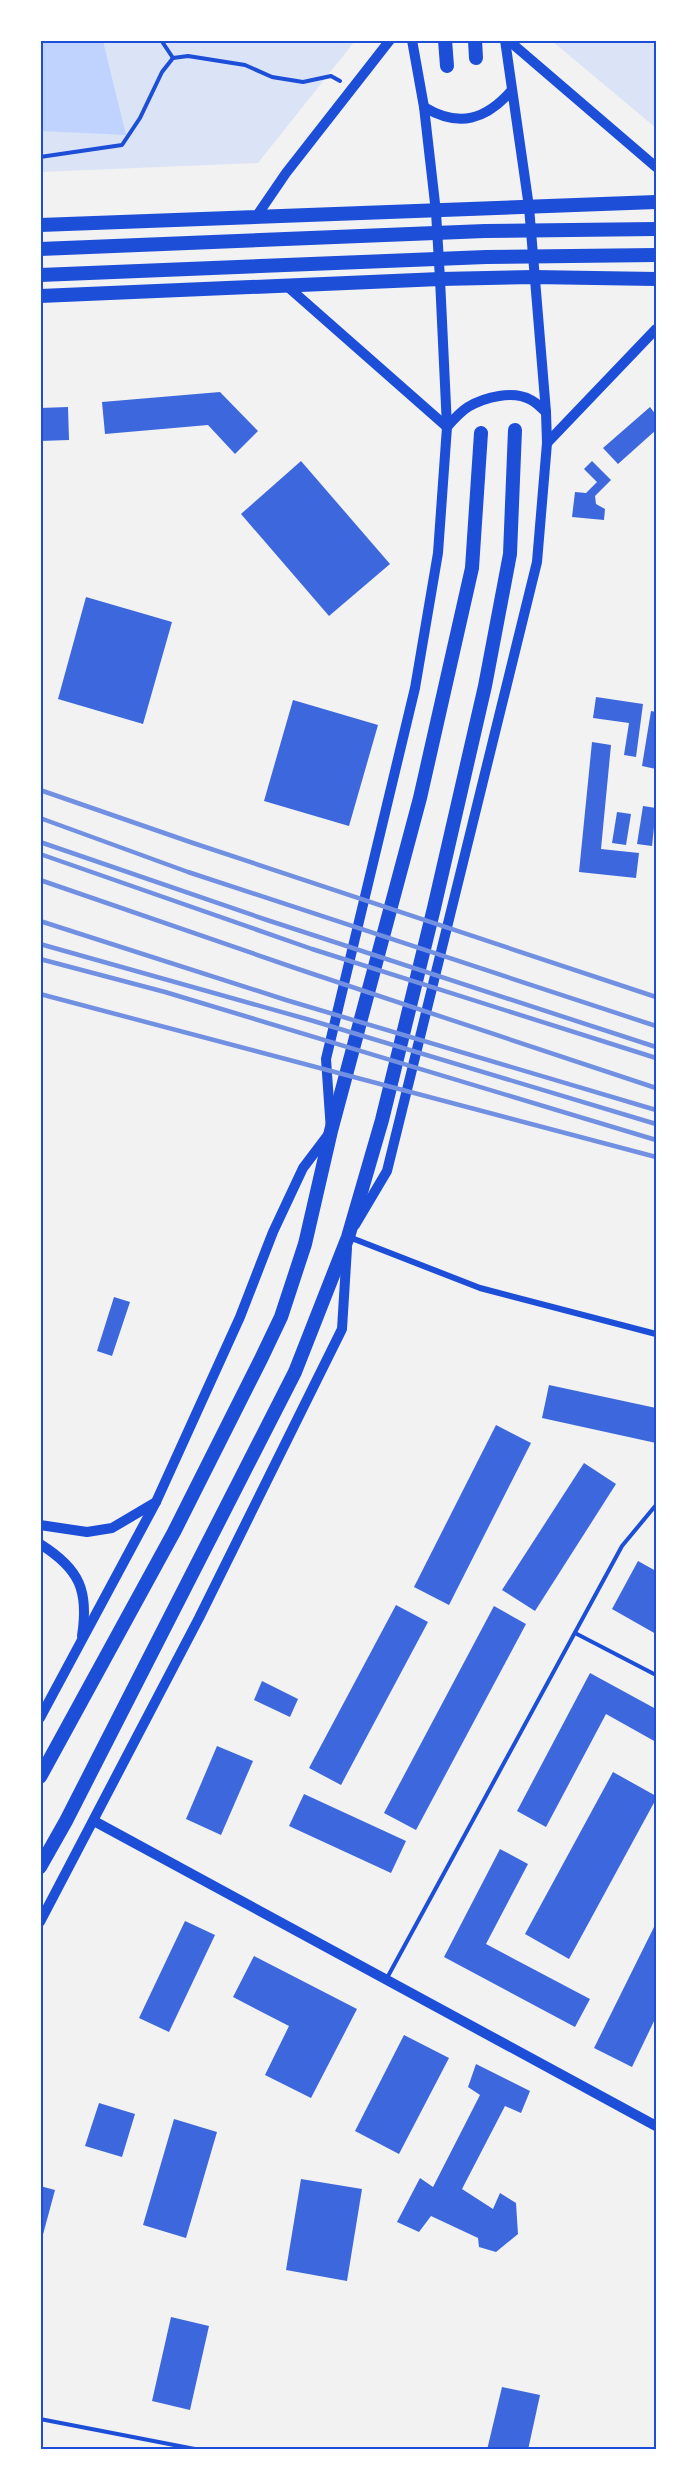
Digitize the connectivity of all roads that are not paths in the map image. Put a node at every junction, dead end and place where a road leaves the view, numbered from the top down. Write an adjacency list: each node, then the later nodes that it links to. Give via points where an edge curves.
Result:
1 (390, 40): 14 (street, via 286,172)
2 (412, 40): 9 (street)
3 (445, 40): 7 (main road)
4 (475, 40): 6 (main road)
5 (506, 40): 8 (street); 10 (street)
6 (476, 58)
7 (447, 66)
8 (512, 90): 9 (street, via 499,105 481,115 440,117); 12 (street)
9 (424, 107): 13 (street)
10 (657, 167)
11 (657, 202): 12 (main road)
12 (529, 207): 13 (main road); 20 (street)
13 (436, 212): 14 (main road); 21 (street)
14 (256, 217): 15 (main road)
15 (40, 225)
16 (657, 229): 17 (main road, via 485,231)
17 (40, 249)
18 (657, 255): 19 (main road, via 486,257)
19 (40, 274)
20 (533, 277): 21 (main road); 22 (main road); 26 (street)
21 (440, 279): 23 (main road); 27 (street)
22 (657, 279)
23 (288, 287): 24 (main road); 27 (street)
24 (40, 296)
25 (657, 329): 30 (street)
26 (546, 412): 27 (street, via 532,400 503,395 467,407); 30 (street)
27 (447, 426): 31 (street, via 438,553 415,688 326,1059)
28 (515, 430): 32 (main road, via 510,554 485,686 387,1098)
29 (481, 433): 31 (main road, via 472,568 420,798)
30 (547, 443): 32 (street, via 537,562 406,1100 387,1171)
31 (331, 1131): 34 (street, via 303,1168); 42 (main road, via 305,1244 281,1317 174,1532)
32 (348, 1237): 33 (street, via 480,1288); 43 (street, via 342,1329); 44 (main road, via 295,1371)
33 (657, 1334)
34 (156, 1502): 36 (street, via 112,1528 87,1532); 39 (street)
35 (657, 1505): 38 (lane, via 622,1546)
36 (40, 1525)
37 (40, 1544): 39 (street, via 68,1565 81,1581 86,1610)
38 (575, 1633): 40 (lane); 46 (lane)
39 (80, 1645): 41 (street)
40 (657, 1675)
41 (40, 1718)
42 (40, 1777)
43 (94, 1821): 45 (street); 46 (street)
44 (40, 1867)
45 (40, 1922)
46 (386, 1981): 47 (street)
47 (657, 2126)
48 (40, 2419): 49 (lane)
49 (200, 2450)

